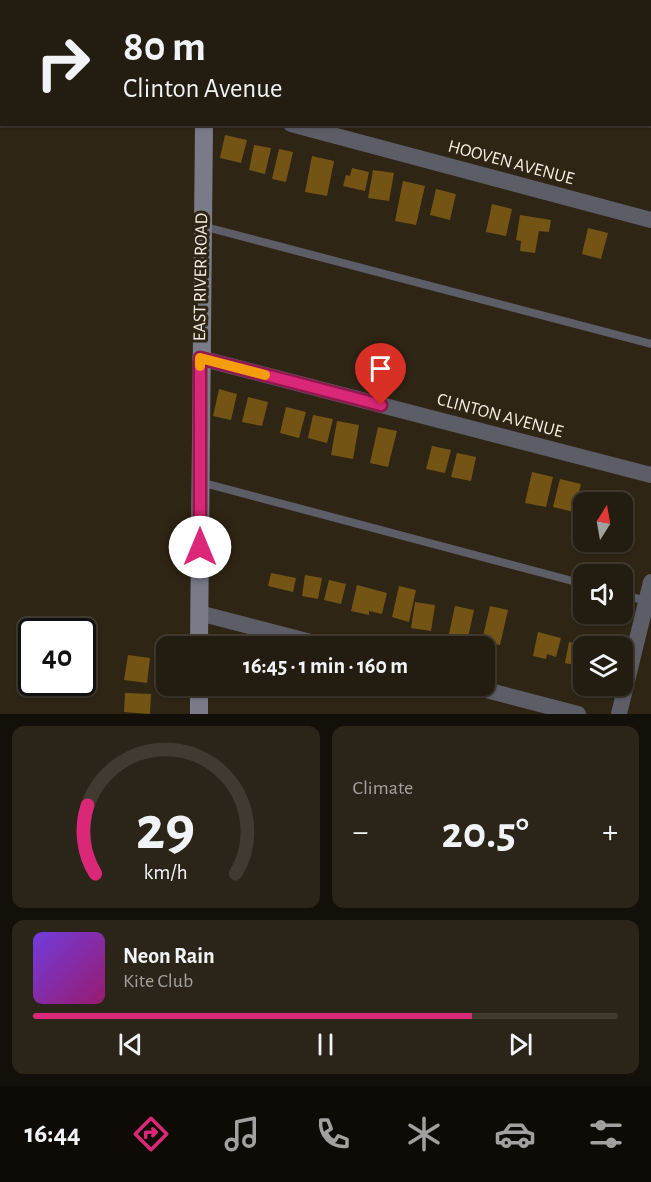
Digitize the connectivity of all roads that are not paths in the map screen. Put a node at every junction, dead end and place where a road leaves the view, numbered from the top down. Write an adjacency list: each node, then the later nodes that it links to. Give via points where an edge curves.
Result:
1 (204, 126): 4 (street, EAST RIVER ROAD)
2 (298, 126): 3 (street, HOOVEN AVENUE)
3 (651, 220)
4 (202, 225): 5 (lane); 6 (street, EAST RIVER ROAD)
5 (651, 344)
6 (200, 358): 7 (street, CLINTON AVENUE); 8 (street, EAST RIVER ROAD)
7 (651, 476)
8 (200, 482): 9 (lane); 13 (street, EAST RIVER ROAD)
9 (573, 581)
10 (651, 582): 12 (street)
11 (633, 598): 12 (lane)
12 (649, 602): 20 (street)
13 (199, 613): 14 (street, EAST RIVER ROAD); 15 (street)
14 (199, 636)
15 (288, 636)
16 (495, 692): 19 (street)
17 (199, 696): 18 (street)
18 (199, 714)
19 (578, 714)
20 (619, 714)

